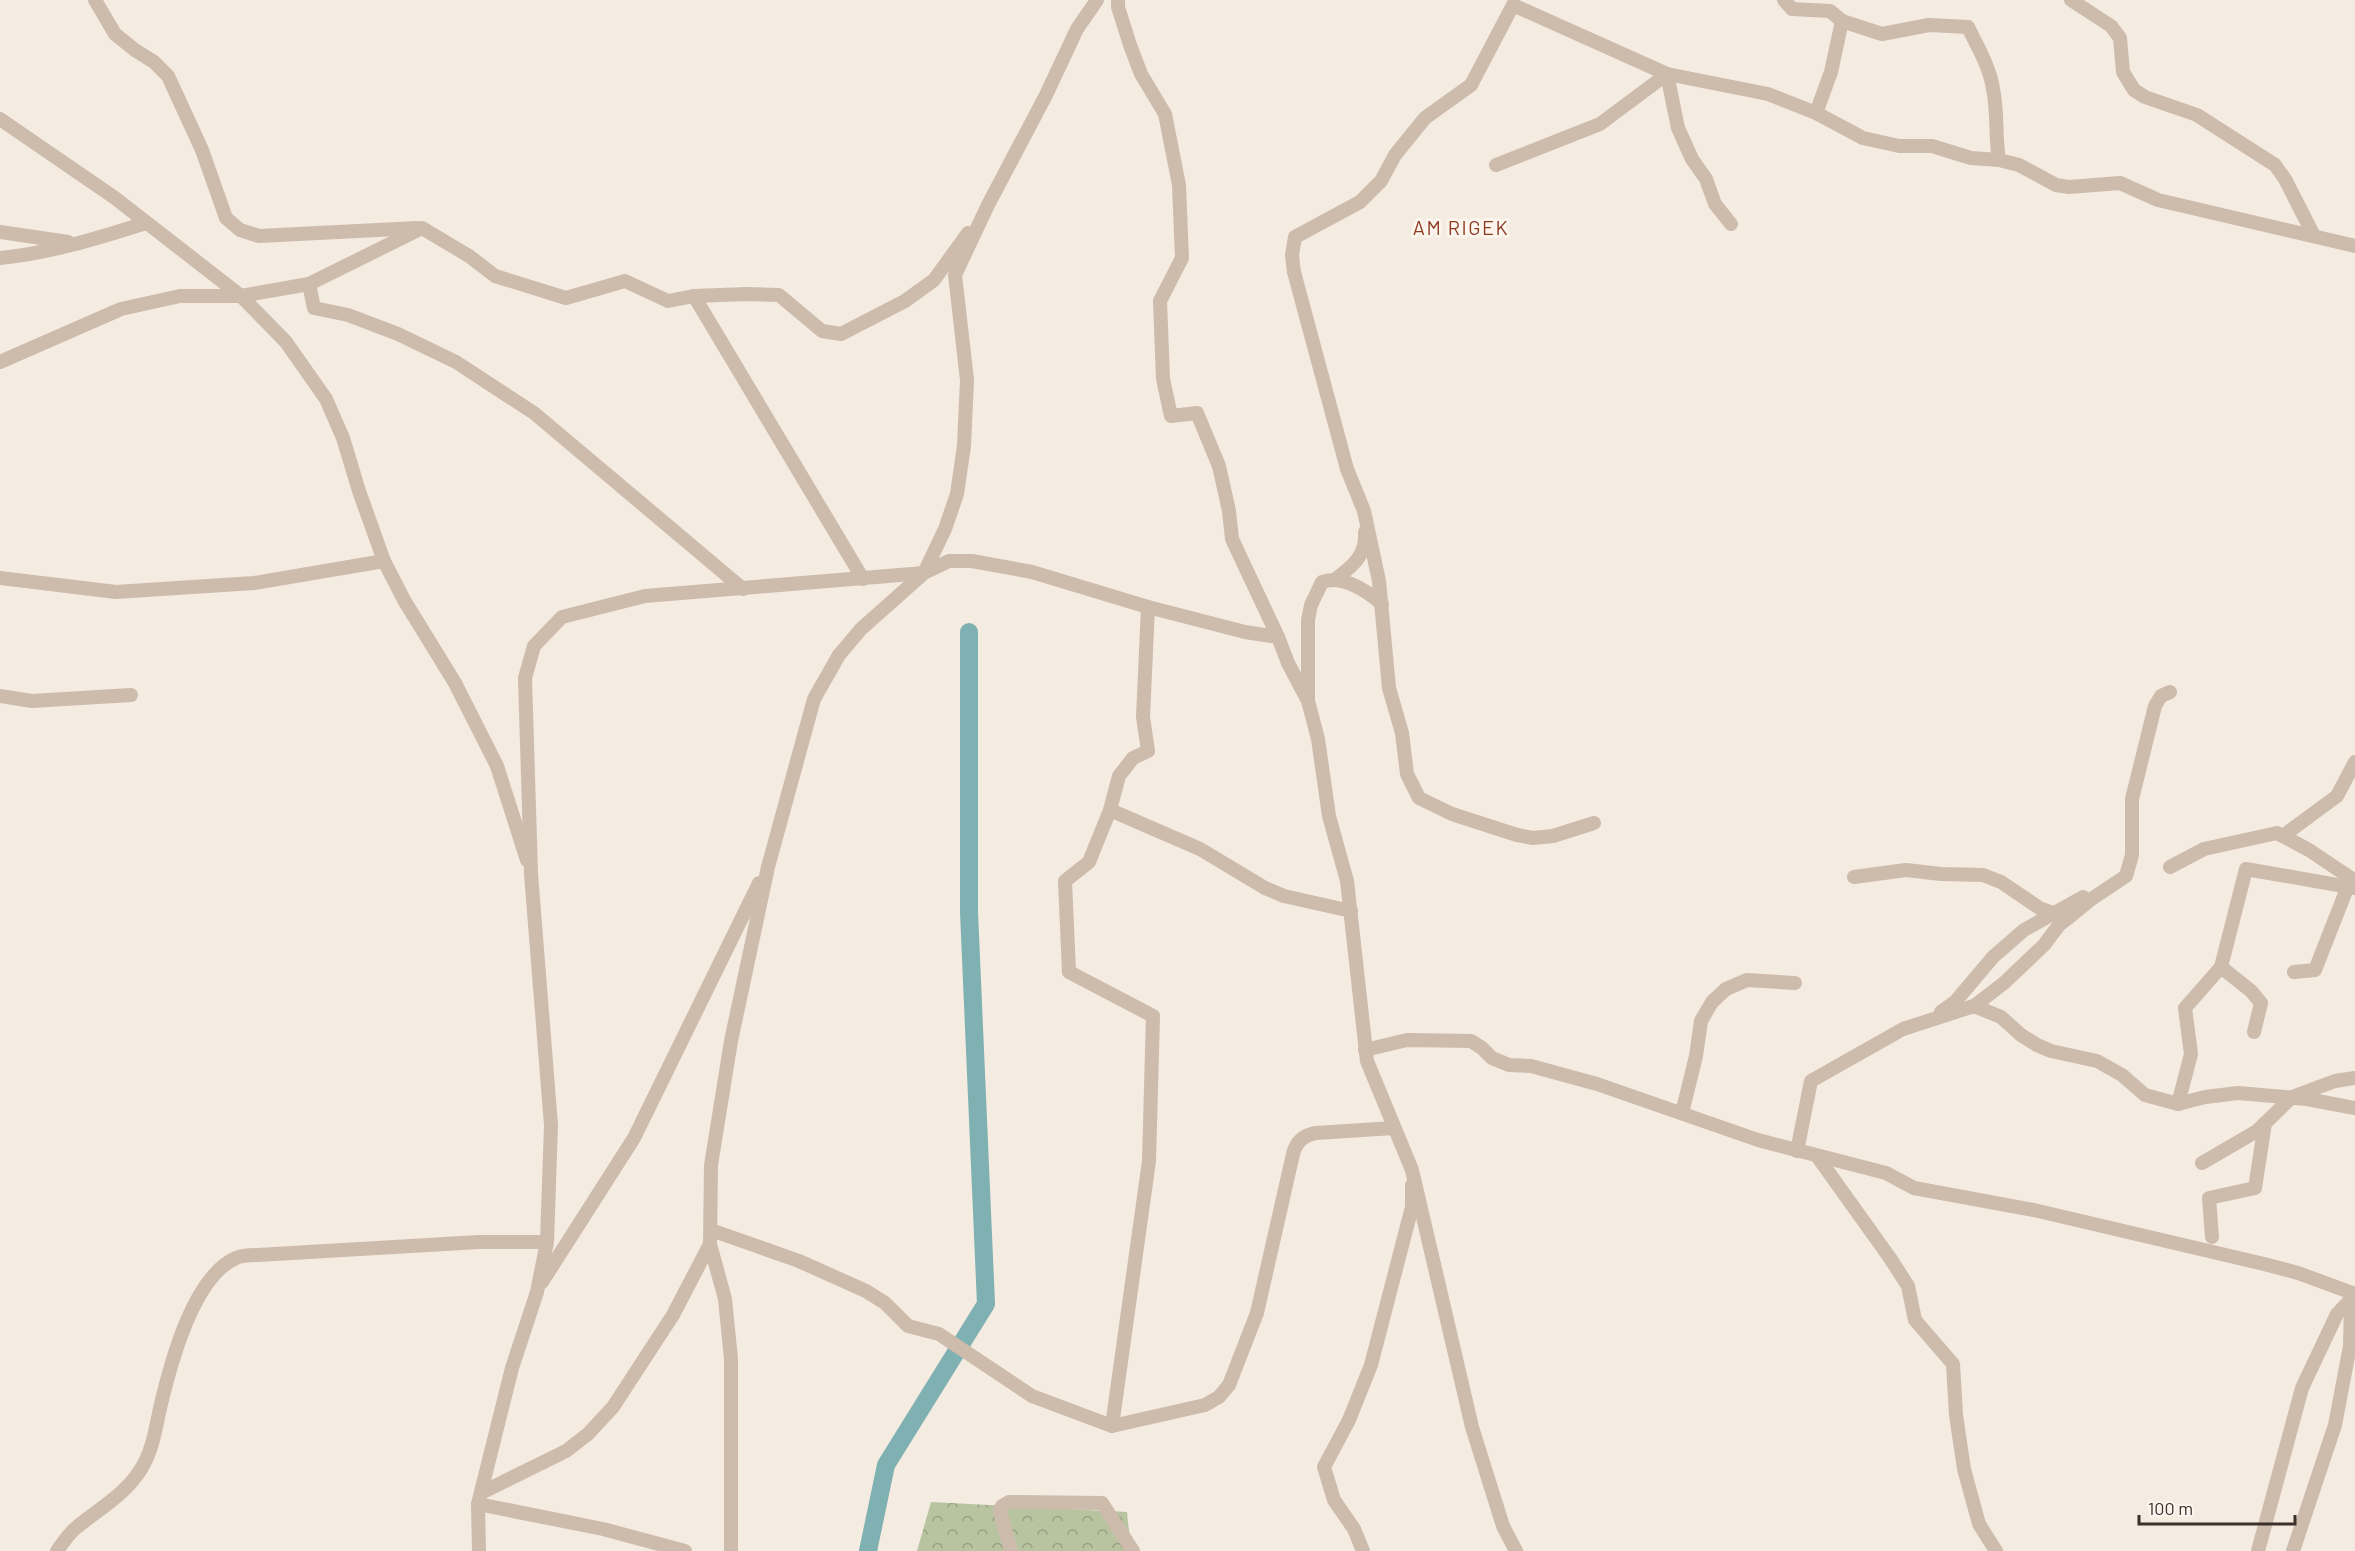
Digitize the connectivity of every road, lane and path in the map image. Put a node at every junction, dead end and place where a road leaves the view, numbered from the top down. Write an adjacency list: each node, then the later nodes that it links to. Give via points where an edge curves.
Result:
1 (95, 0): 16 (street, via 115,34 168,76 202,150 226,218 240,230 259,236)
2 (1097, 0): 13 (street, via 1077,29)
3 (1118, 0): 35 (street, via 1141,74 1165,114 1179,185 1182,258 1160,301 1163,379 1171,416 1197,413 1219,466 1232,539)
4 (1784, 0): 7 (street, via 1792,9 1830,11)
5 (2071, 0): 18 (street, via 2111,26 2120,38 2123,72 2134,90 2197,116 2275,165)
6 (1515, 2): 8 (street); 26 (street, via 1471,85 1425,118 1395,155 1381,181 1360,202 1295,237 1294,272 1347,470)
7 (1842, 21): 9 (street, via 1831,72); 11 (street, via 1882,34 1929,25 1968,27 1993,88)
8 (1667, 74): 9 (street, via 1768,94); 12 (street, via 1600,124); 15 (street, via 1678,128 1715,204)
9 (1816, 113): 11 (street, via 1863,138 1899,146 1932,146 1971,158)
10 (0, 119): 14 (street)
11 (1999, 160): 18 (street, via 2019,165 2056,185 2069,188 2120,183 2158,200)
12 (1496, 165)
13 (988, 205): 24 (street, via 934,280 905,301 841,334 822,331 779,295); 28 (street, via 956,275 967,381 964,446 957,494)
14 (146, 223): 19 (street); 23 (street)
15 (1731, 224)
16 (422, 228): 22 (street); 24 (street, via 495,276 566,298 625,281 668,300)
17 (0, 232): 19 (street)
18 (2314, 236): 20 (street)
19 (79, 244): 21 (street)
20 (2355, 246)
21 (0, 258)
22 (309, 284): 23 (street); 32 (street, via 314,308 348,315 398,334 456,362 534,413)
23 (241, 296): 25 (street, via 180,296 121,309); 27 (street, via 286,342 326,399)
24 (694, 296): 30 (street)
25 (0, 362)
26 (1364, 511): 31 (street, via 1364,547 1359,559); 33 (street)
27 (384, 561): 29 (street, via 254,583 116,592); 46 (street, via 455,682 497,766)
28 (924, 573): 30 (street); 34 (street, via 949,561 972,561 1032,572); 44 (street, via 861,629 839,655 814,699)
29 (0, 578)
30 (863, 579): 32 (street)
31 (1337, 579): 33 (street); 39 (street, via 1322,582 1310,613)
32 (743, 589): 46 (street, via 645,596 562,617 534,646 525,678)
33 (1382, 604): 42 (street, via 1389,688 1402,733 1407,774 1419,798 1452,813 1533,838)
34 (1148, 607): 35 (street); 41 (street, via 1143,717 1148,751 1133,758 1119,776)
35 (1278, 637): 39 (street)
36 (2170, 692): 49 (street, via 2161,696 2155,706 2132,799 2132,855 2126,876)
37 (130, 695): 38 (street, via 32,701)
38 (0, 696)
39 (1308, 701): 50 (street)
40 (2355, 762): 43 (street, via 2337,796)
41 (1110, 810): 50 (street, via 1200,849 1284,896); 76 (street, via 1089,862 1065,881 1069,972 1153,1016 1149,1161)
42 (1594, 823)
43 (2283, 836): 45 (street, via 2277,833 2204,849); 48 (street, via 2309,850)
44 (768, 867): 71 (street, via 712,1154); 74 (street, via 634,1138)
45 (2170, 867)
46 (531, 874): 73 (street, via 551,1125)
47 (1854, 877): 51 (street, via 1906,870 1983,875)
48 (2353, 885): 53 (street, via 2246,869); 54 (street, via 2315,970)
49 (2110, 886): 51 (street); 52 (street)
50 (1351, 910): 59 (street)
51 (2055, 913): 52 (street); 57 (street, via 2009,942 1955,1002)
52 (2068, 918): 56 (street, via 2012,975)
53 (2221, 967): 58 (street, via 2261,1003); 62 (street, via 2188,1005 2193,1049)
54 (2294, 972)
55 (1795, 982): 64 (street, via 1747,980 1726,988 1712,1002 1701,1021)
56 (1974, 1006): 57 (street); 62 (street, via 2001,1017 2037,1045 2097,1061 2145,1095)
57 (1930, 1020): 67 (street, via 1903,1029 1811,1081)
58 (2254, 1032)
59 (1365, 1050): 64 (street, via 1407,1040 1471,1041 1492,1058 1509,1065 1531,1066 1597,1084); 66 (street)
60 (2355, 1078): 61 (street)
61 (2292, 1097): 62 (street, via 2238,1093); 63 (street); 65 (street)
62 (2180, 1104)
63 (2355, 1108)
64 (1682, 1113): 67 (street)
65 (2265, 1123): 69 (street); 72 (street, via 2255,1188 2209,1198)
66 (1394, 1128): 70 (street); 76 (street, via 1316,1132 1298,1142 1257,1313 1229,1385 1205,1405)
67 (1797, 1151): 68 (street)
68 (1817, 1156): 75 (street, via 1886,1173 1914,1188 2034,1210 2298,1273); 78 (street, via 1908,1286 1915,1320 1953,1364 1964,1468 1979,1524)
69 (2202, 1163)
70 (1412, 1170): 85 (street, via 1412,1207 1371,1365 1349,1420 1324,1467 1334,1500 1354,1529); 86 (street, via 1472,1427 1503,1526)
71 (710, 1237): 76 (street, via 799,1261 866,1291 908,1326 939,1334 1032,1396); 77 (street, via 673,1315 613,1407 566,1451); 82 (street, via 725,1299 731,1359)
72 (2212, 1237)
73 (547, 1242): 74 (street); 79 (street, via 479,1242 237,1257 203,1289 188,1317 142,1468 119,1496 75,1528)
74 (537, 1292): 77 (street, via 512,1368)
75 (2354, 1296): 87 (street, via 2337,1314 2302,1388); 88 (street, via 2350,1346 2335,1425)
76 (1112, 1426)
77 (479, 1498): 80 (street); 81 (street)
78 (1999, 1550)
79 (57, 1551)
80 (478, 1551)
81 (685, 1551)
82 (731, 1551)
83 (1011, 1551): 84 (street, via 1000,1511 1009,1503 1102,1503)
84 (1133, 1551)
85 (1363, 1551)
86 (1516, 1551)
87 (2258, 1551)
88 (2293, 1551)

